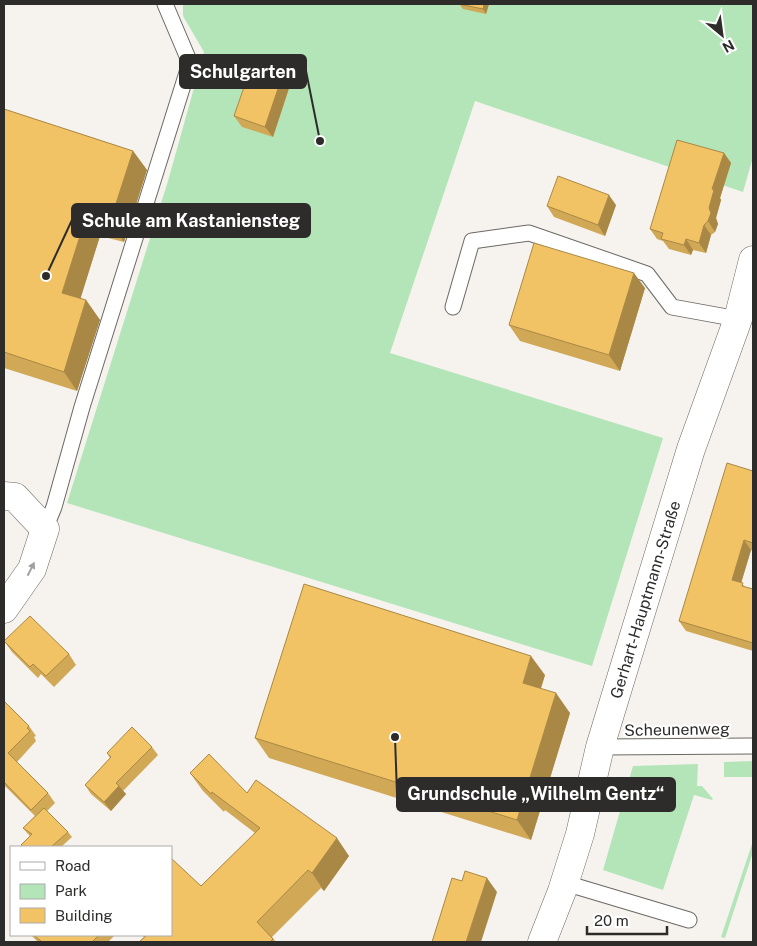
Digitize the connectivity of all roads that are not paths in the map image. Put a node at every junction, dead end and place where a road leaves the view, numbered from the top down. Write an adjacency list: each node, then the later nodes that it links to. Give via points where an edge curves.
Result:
1 (165, 4): 6 (lane, via 190,63)
2 (753, 260): 4 (main road, Gerhart-Hauptmann-Straße)
3 (453, 307): 4 (lane, via 472,241 530,233 647,274 672,307)
4 (746, 321): 9 (main road, Gerhart-Hauptmann-Straße, via 692,449)
5 (4, 496): 6 (main road, via 16,497)
6 (45, 529): 7 (main road, one-way to 6, via 32,569)
7 (4, 609)
8 (753, 746): 9 (lane, Scheunenweg)
9 (600, 747): 10 (main road, Gerhart-Hauptmann-Straße)
10 (565, 883): 11 (lane); 12 (main road, Gerhart-Hauptmann-Straße)
11 (689, 920)
12 (542, 942)

